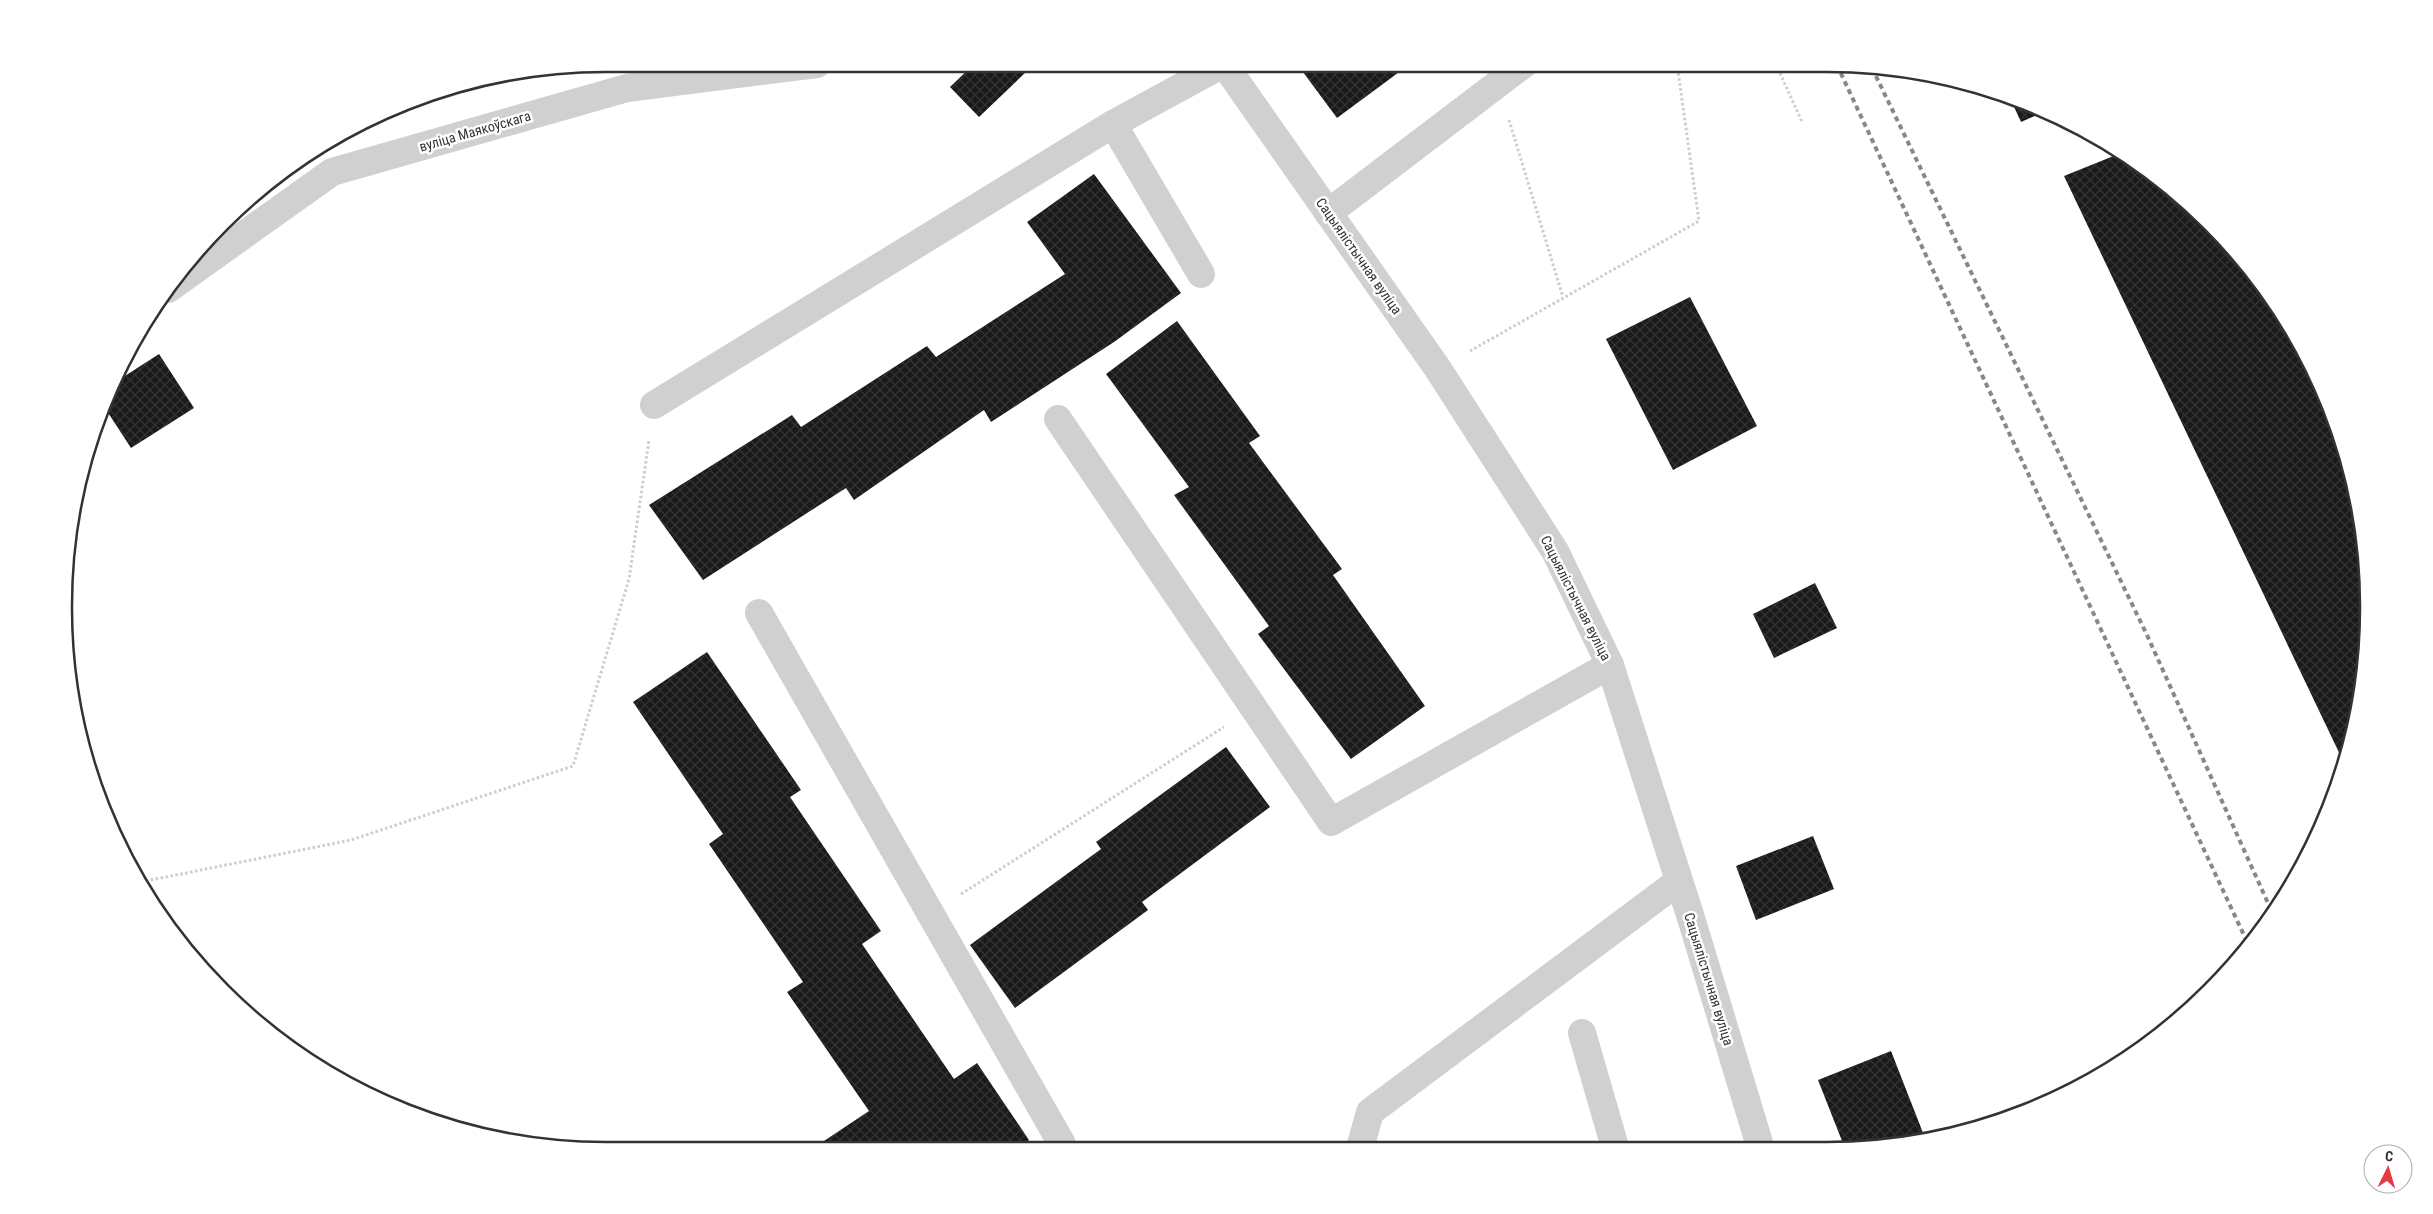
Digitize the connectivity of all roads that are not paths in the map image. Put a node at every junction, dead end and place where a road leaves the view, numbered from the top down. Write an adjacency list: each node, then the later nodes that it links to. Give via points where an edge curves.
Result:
1 (754, 72): 7 (street, вуліца Маякоўскага, via 627,88 332,172)
2 (1209, 72): 5 (street)
3 (1230, 72): 6 (street, Сацыялістычная вуліца)
4 (1514, 72): 6 (street)
5 (1113, 124): 8 (street); 9 (street)
6 (1328, 213): 12 (street, Сацыялістычная вуліца, via 1438,369 1555,551)
7 (190, 273)
8 (1201, 274)
9 (654, 405)
10 (1058, 419): 12 (street, via 1331,822)
11 (759, 613): 15 (street)
12 (1610, 665): 13 (street, Сацыялістычная вуліца)
13 (1679, 880): 16 (street, via 1370,1112); 18 (street, Сацыялістычная вуліца)
14 (1582, 1034): 17 (street)
15 (1058, 1142)
16 (1362, 1142)
17 (1614, 1142)
18 (1759, 1142)

